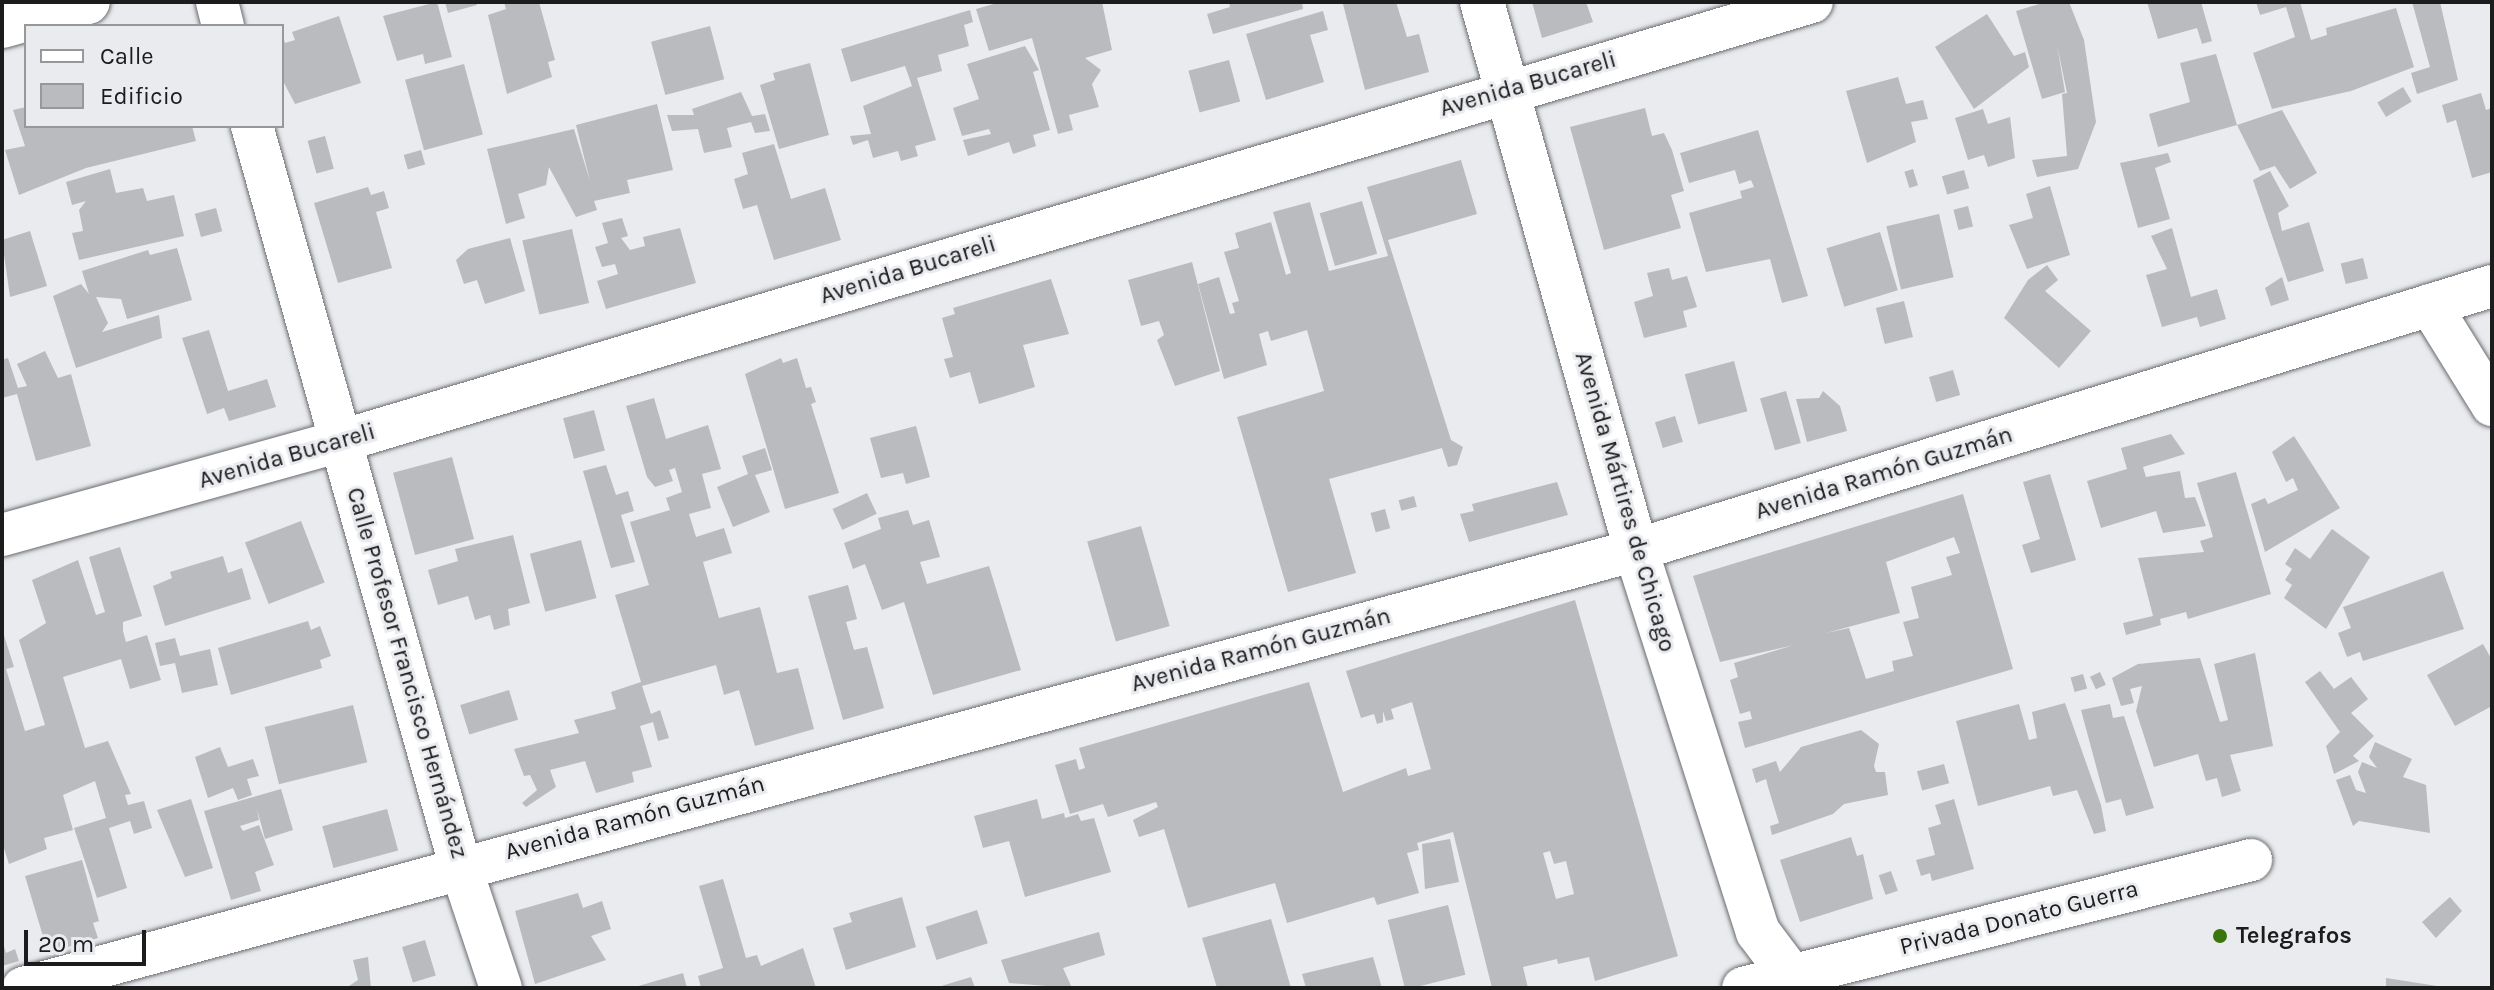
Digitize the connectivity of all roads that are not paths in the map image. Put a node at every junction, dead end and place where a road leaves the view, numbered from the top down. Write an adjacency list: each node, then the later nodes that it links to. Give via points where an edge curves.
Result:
1 (88, 2): 6 (street)
2 (217, 2): 5 (street)
3 (1482, 2): 7 (street, Avenida Mártires de Chicago)
4 (1812, 2): 7 (street, Avenida Bucareli)
5 (222, 24)
6 (2, 26)
7 (1508, 89): 12 (street, Avenida Bucareli); 14 (street, Avenida Mártires de Chicago)
8 (253, 128): 12 (street, Calle Profesor Francisco Hernández)
9 (2492, 286): 10 (street, Avenida Ramón Guzmán)
10 (2430, 305): 11 (street); 14 (street, Avenida Ramón Guzmán)
11 (2492, 405)
12 (341, 441): 13 (street, Avenida Bucareli); 16 (street, Calle Profesor Francisco Hernández)
13 (2, 535)
14 (1636, 550): 16 (street, Avenida Ramón Guzmán); 17 (street, Avenida Mártires de Chicago, via 1758,932)
15 (2251, 860): 17 (street, Privada Donato Guerra)
16 (460, 865): 18 (street, Avenida Ramón Guzmán); 19 (street, Calle Profesor Francisco Hernández)
17 (1794, 982): 20 (street, Privada Donato Guerra)
18 (23, 988)
19 (501, 988)
20 (1743, 988)

